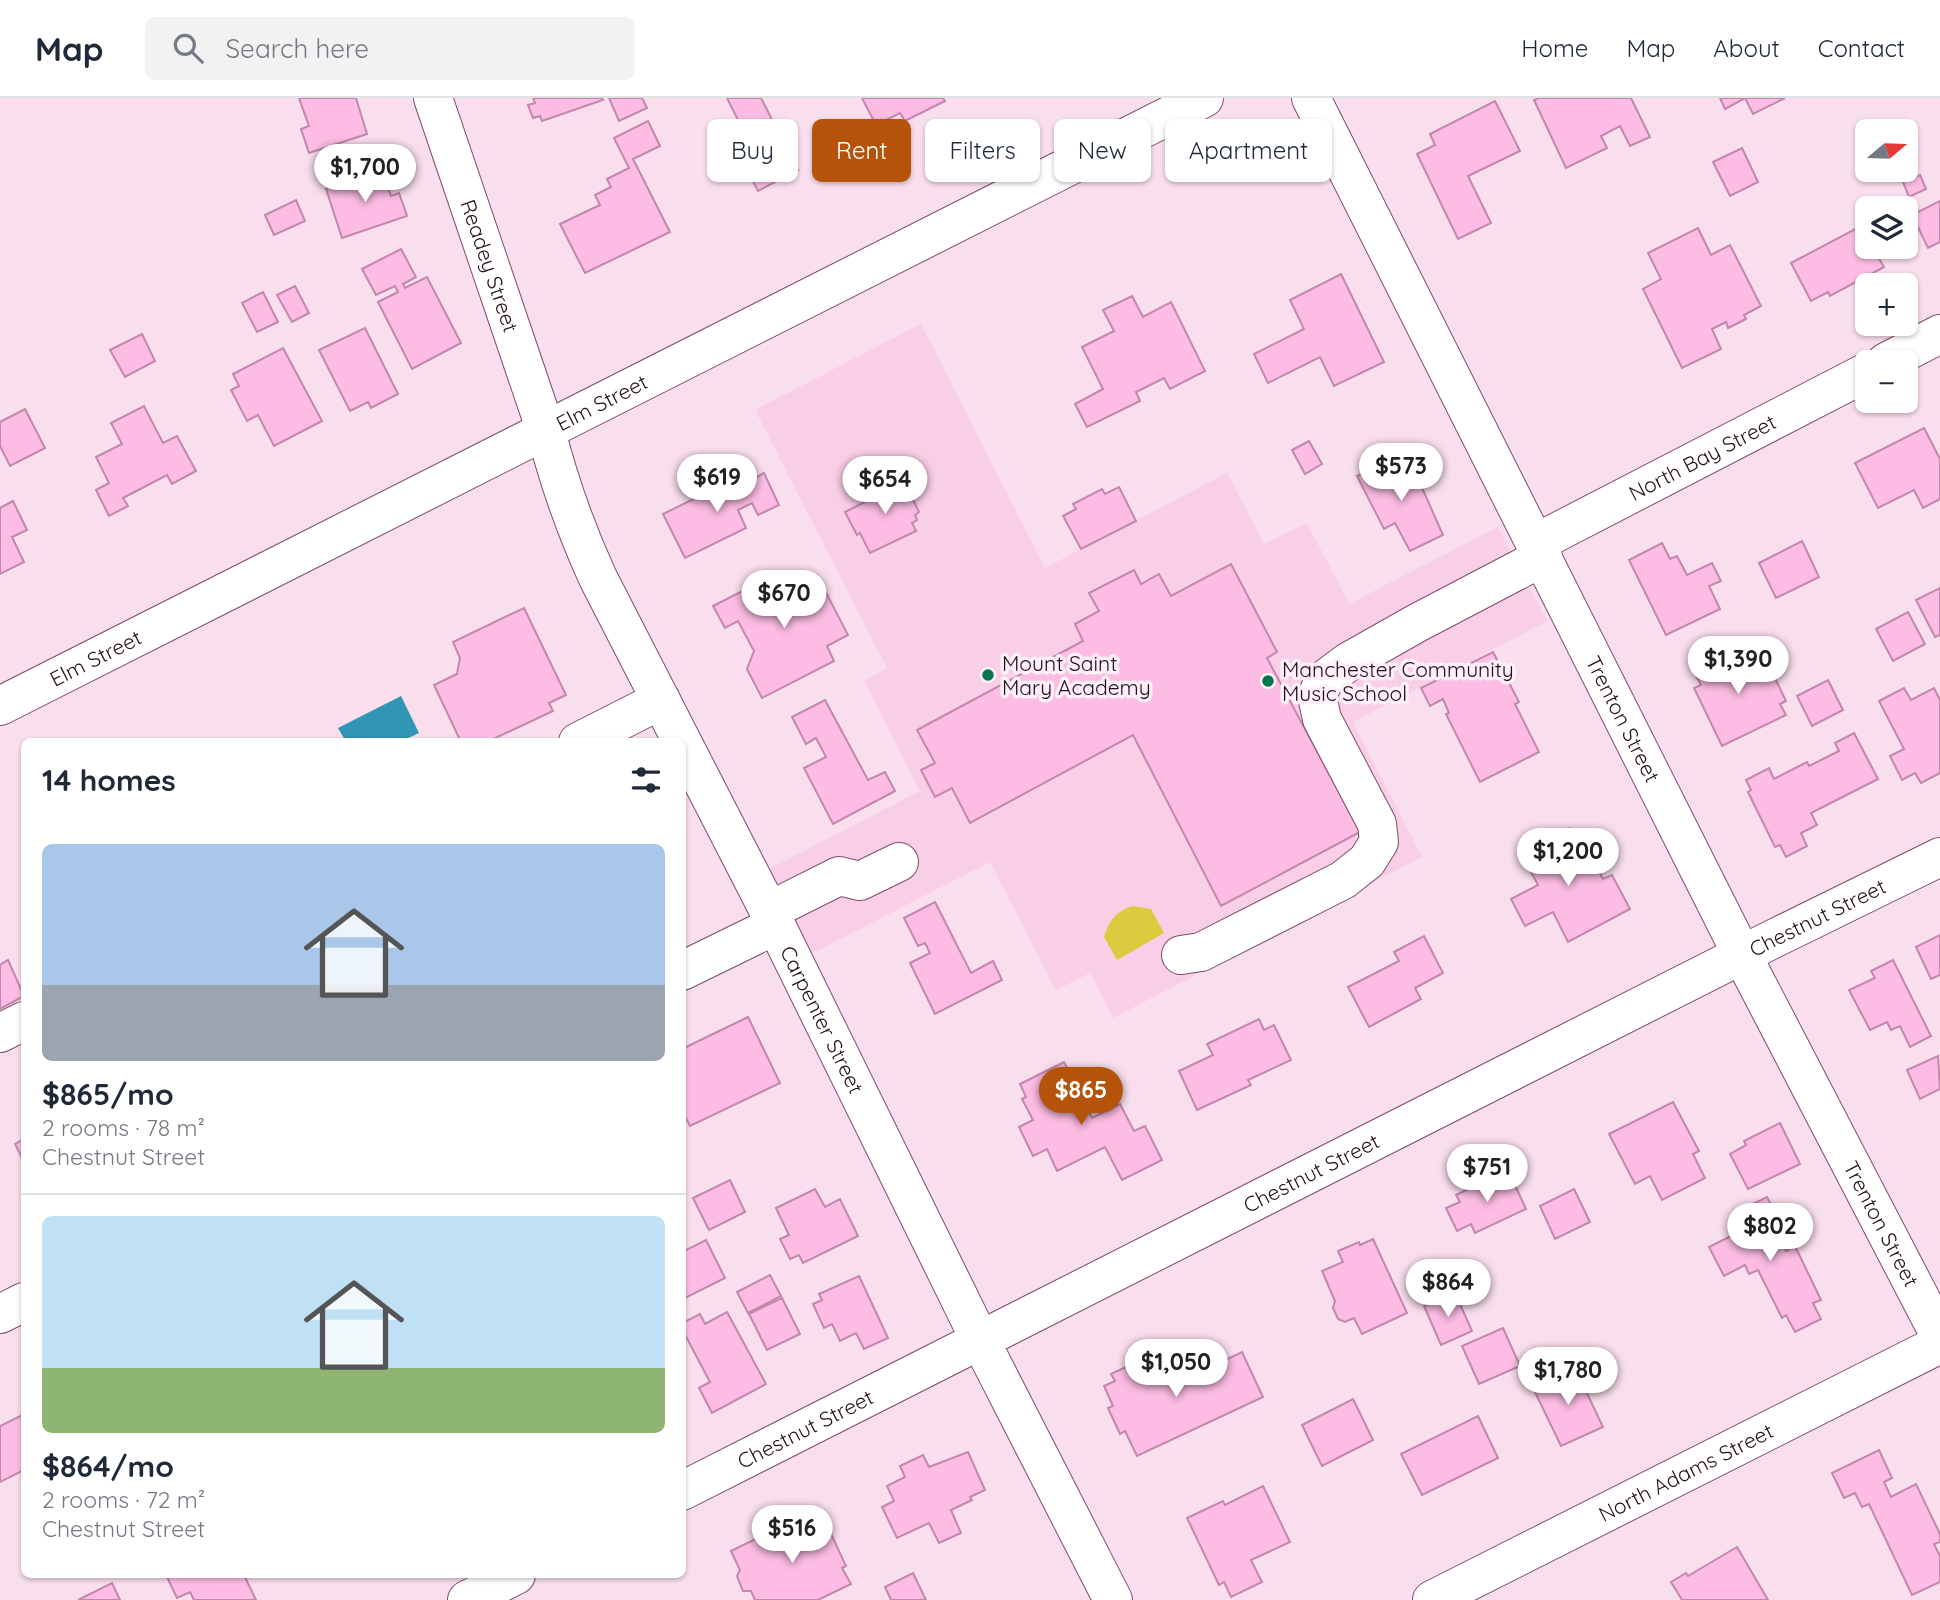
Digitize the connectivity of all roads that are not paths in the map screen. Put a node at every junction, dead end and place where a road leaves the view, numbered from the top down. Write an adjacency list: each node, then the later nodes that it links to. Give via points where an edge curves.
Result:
1 (433, 98): 7 (street, Readey Street)
2 (1204, 98): 7 (street, Elm Street)
3 (1311, 98): 8 (street, Trenton Street)
4 (1940, 334): 5 (street)
5 (1909, 350)
6 (1855, 379): 8 (street, North Bay Street)
7 (546, 431): 9 (street, Carpenter Street, via 576,529); 10 (street, Elm Street)
8 (1540, 550): 17 (street, North Bay Street, via 1324,680 1317,696 1322,719 1377,824 1379,842 1367,861 1343,880 1201,952); 18 (street, Trenton Street)
9 (661, 700): 11 (street); 12 (street, Carpenter Street)
10 (0, 706)
11 (586, 738)
12 (680, 738)
13 (686, 749): 16 (street, Carpenter Street)
14 (1940, 857): 18 (street, Chestnut Street)
15 (899, 862): 16 (street, via 860,881 839,876)
16 (772, 918): 19 (street); 25 (street, Carpenter Street)
17 (1181, 955)
18 (1742, 955): 24 (street, Trenton Street); 25 (street, Chestnut Street)
19 (686, 969)
20 (21, 1022): 21 (street)
21 (0, 1033)
22 (21, 1304): 23 (street)
23 (0, 1314)
24 (1940, 1336)
25 (980, 1340): 27 (street, Chestnut Street); 30 (street, Carpenter Street)
26 (1940, 1344): 31 (street, North Adams Street)
27 (686, 1489)
28 (510, 1578): 29 (street)
29 (467, 1600)
30 (1113, 1600)
31 (1432, 1600)

